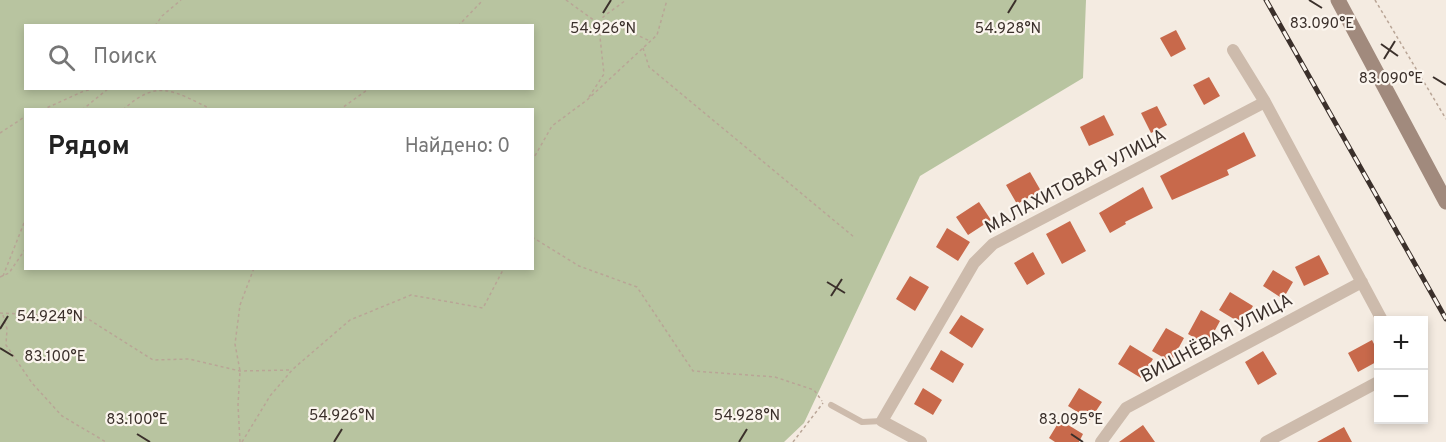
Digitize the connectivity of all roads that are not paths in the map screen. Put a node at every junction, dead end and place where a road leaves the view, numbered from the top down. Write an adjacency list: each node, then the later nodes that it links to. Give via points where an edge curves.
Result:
1 (1338, 0): 4 (street)
2 (1233, 50): 3 (street)
3 (1265, 102): 5 (street); 9 (street, МАЛАХИТОВАЯ УЛИЦА, via 993,244 974,262)
4 (1446, 202)
5 (1362, 282): 6 (street); 11 (street, ВИШНЁВАЯ УЛИЦА, via 1126,408)
6 (1379, 316)
7 (1374, 384): 12 (street)
8 (831, 405): 9 (lane, via 862,422)
9 (882, 421): 10 (street)
10 (921, 442)
11 (1101, 442)
12 (1266, 442)

